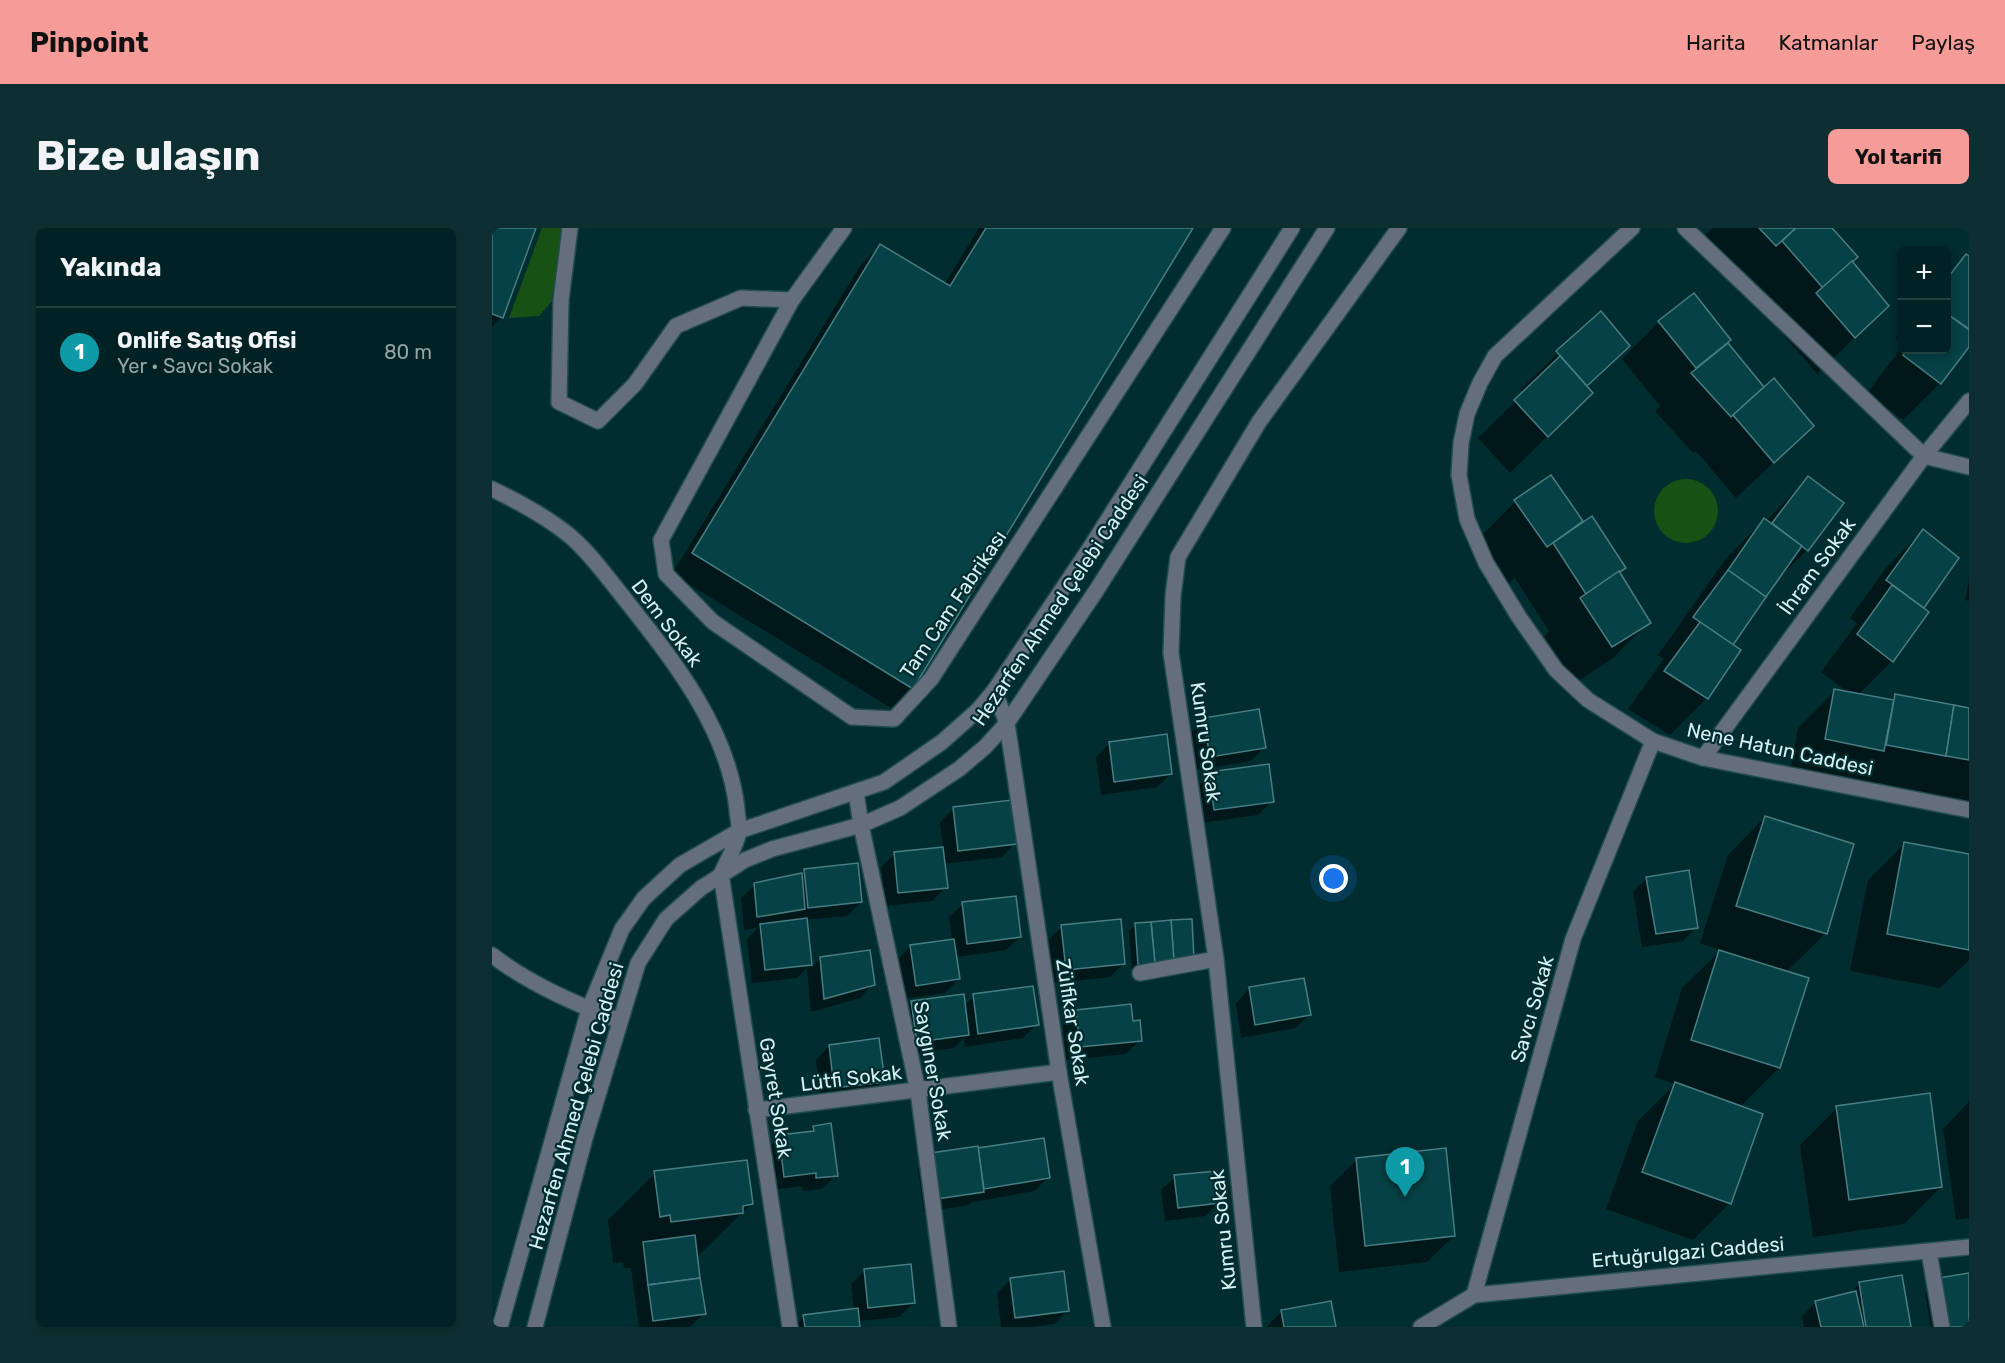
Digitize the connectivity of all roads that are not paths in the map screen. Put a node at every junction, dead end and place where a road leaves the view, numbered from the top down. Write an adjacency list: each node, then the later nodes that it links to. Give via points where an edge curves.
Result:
1 (570, 228): 9 (street, via 561,300 559,402 598,421 635,384 676,326 741,298)
2 (844, 228): 9 (street, Tam Cam Fabrikası)
3 (1222, 228): 9 (street, Tam Cam Fabrikası, via 931,679 894,719 852,717 713,622 666,574 661,540)
4 (1292, 228): 14 (street, Hezarfen Ahmed Çelebi Caddesi, via 1090,548)
5 (1327, 228): 15 (street, Hezarfen Ahmed Çelebi Caddesi)
6 (1399, 228): 24 (street, Kumru Sokak, via 1259,422 1178,556 1172,653)
7 (1632, 228): 16 (street, Nene Hatun Caddesi, via 1495,356 1467,414 1459,475 1467,519 1486,563 1556,670 1588,700)
8 (1685, 228): 11 (street)
9 (792, 300)
10 (1969, 401): 11 (street, İhram Sokak)
11 (1924, 456): 12 (street); 17 (street, İhram Sokak)
12 (1969, 467)
13 (492, 489): 21 (street, Dem Sokak, via 523,504 569,536 592,558 656,639 719,742 730,772)
14 (994, 691): 15 (street, Zülfikar Sokak); 18 (street, Hezarfen Ahmed Çelebi Caddesi, via 942,742 884,782)
15 (1007, 723): 20 (street, Hezarfen Ahmed Çelebi Caddesi, via 959,769 900,808); 28 (street, Zülfikar Sokak)
16 (1653, 741): 17 (street, Nene Hatun Caddesi); 33 (street, Savcı Sokak, via 1573,939)
17 (1703, 758): 19 (street, Nene Hatun Caddesi)
18 (856, 792): 20 (street, Saygıner Sokak); 21 (street, Hezarfen Ahmed Çelebi Caddesi)
19 (1969, 810)
20 (861, 825): 22 (street, Hezarfen Ahmed Çelebi Caddesi, via 772,849); 29 (street, Saygıner Sokak)
21 (739, 831): 22 (street); 26 (street, Hezarfen Ahmed Çelebi Caddesi, via 680,865 644,898 622,929)
22 (721, 874): 27 (street, Hezarfen Ahmed Çelebi Caddesi, via 666,919 638,963); 30 (street, Gayret Sokak)
23 (492, 956): 26 (street)
24 (1216, 959): 25 (street); 39 (street, Kumru Sokak)
25 (1140, 973)
26 (589, 1009): 27 (street); 34 (street, Hezarfen Ahmed Çelebi Caddesi)
27 (620, 1021): 35 (street, Hezarfen Ahmed Çelebi Caddesi)
28 (1059, 1072): 29 (street, Lütfi Sokak); 38 (street, Zülfikar Sokak)
29 (918, 1091): 30 (street, Lütfi Sokak); 37 (street, Saygıner Sokak)
30 (756, 1110): 36 (street, Gayret Sokak)
31 (1969, 1247): 32 (street, Ertuğrulgazi Caddesi)
32 (1929, 1252): 33 (street, Ertuğrulgazi Caddesi); 41 (street)
33 (1474, 1295): 40 (street, Ertuğrulgazi Caddesi)
34 (500, 1327)
35 (535, 1327)
36 (790, 1327)
37 (949, 1327)
38 (1103, 1327)
39 (1254, 1327)
40 (1420, 1327)
41 (1942, 1327)

